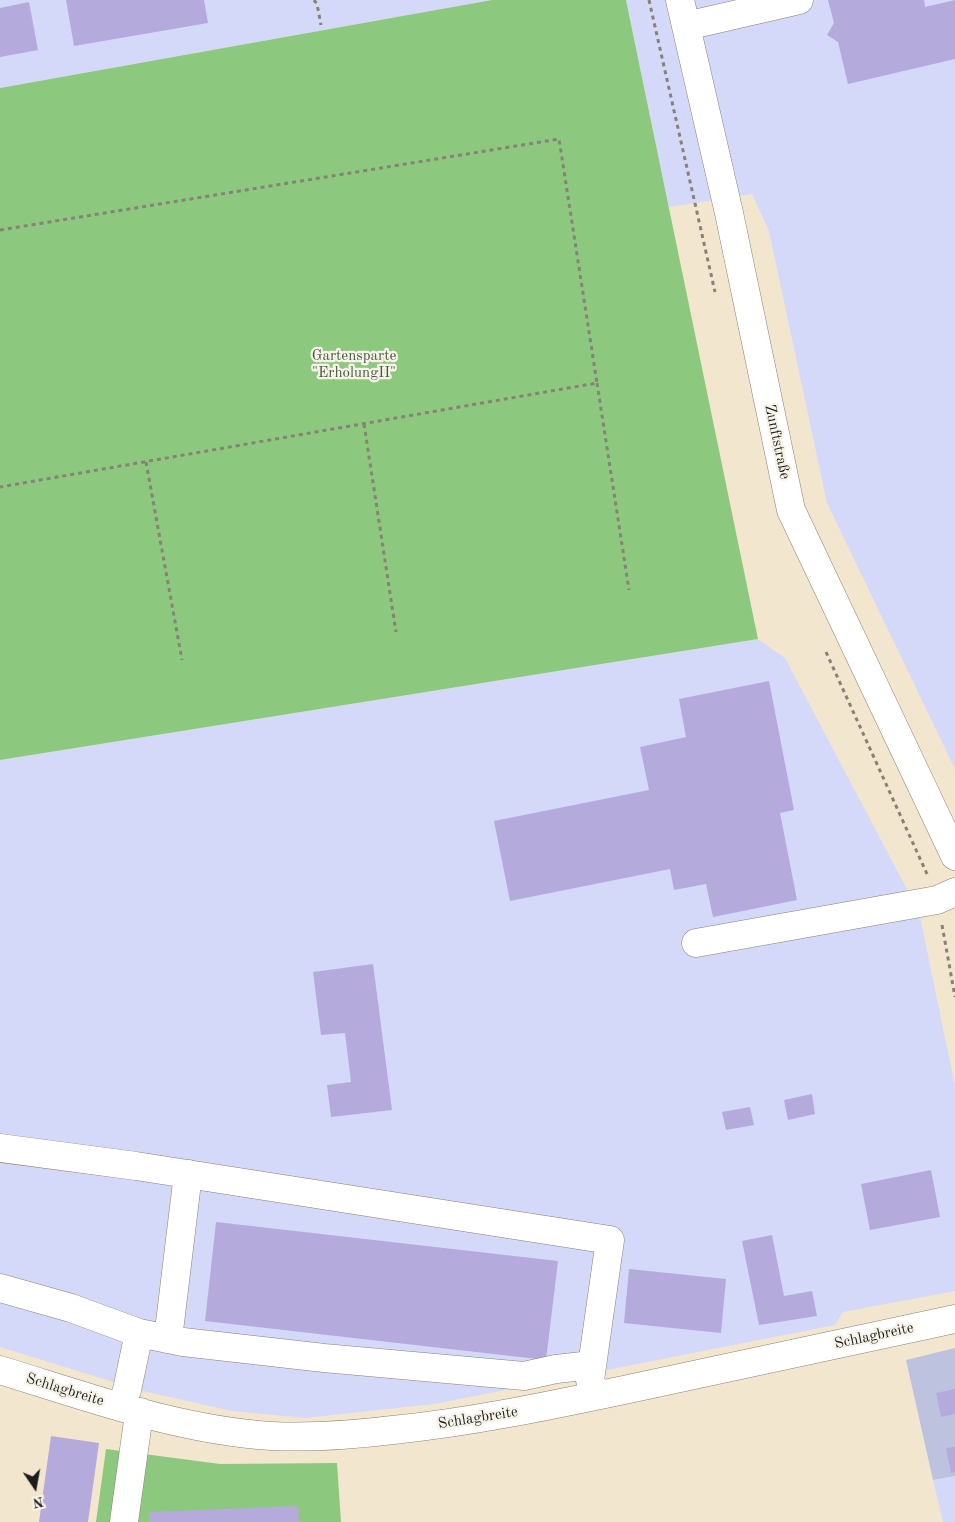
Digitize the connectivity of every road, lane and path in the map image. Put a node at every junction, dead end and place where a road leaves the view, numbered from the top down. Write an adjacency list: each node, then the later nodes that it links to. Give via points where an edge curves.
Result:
1 (314, 0): 4 (path)
2 (799, 0): 3 (street)
3 (683, 13): 13 (street, Zunftstraße, via 791,510)
4 (321, 25)
5 (0, 230): 6 (path, via 560,139)
6 (597, 383): 7 (path); 10 (path)
7 (364, 424): 8 (path); 11 (path)
8 (146, 462): 9 (path); 12 (path)
9 (0, 487)
10 (629, 590)
11 (396, 632)
12 (182, 660)
13 (955, 856)
14 (955, 892): 15 (street, via 937,900)
15 (696, 943)
16 (0, 1148): 17 (street)
17 (188, 1174): 21 (street); 22 (street, via 610,1240)
18 (0, 1288): 20 (street, via 72,1308)
19 (955, 1319): 24 (street, Schlagbreite)
20 (139, 1333): 21 (street); 25 (street, via 128,1390)
21 (168, 1339): 22 (street, via 324,1358 524,1376)
22 (592, 1365): 24 (street, via 590,1380)
23 (0, 1370): 25 (street, Schlagbreite)
24 (596, 1396): 25 (street, Schlagbreite, via 446,1424 304,1437 234,1432)
25 (131, 1409): 26 (street, via 137,1428)
26 (124, 1522)

